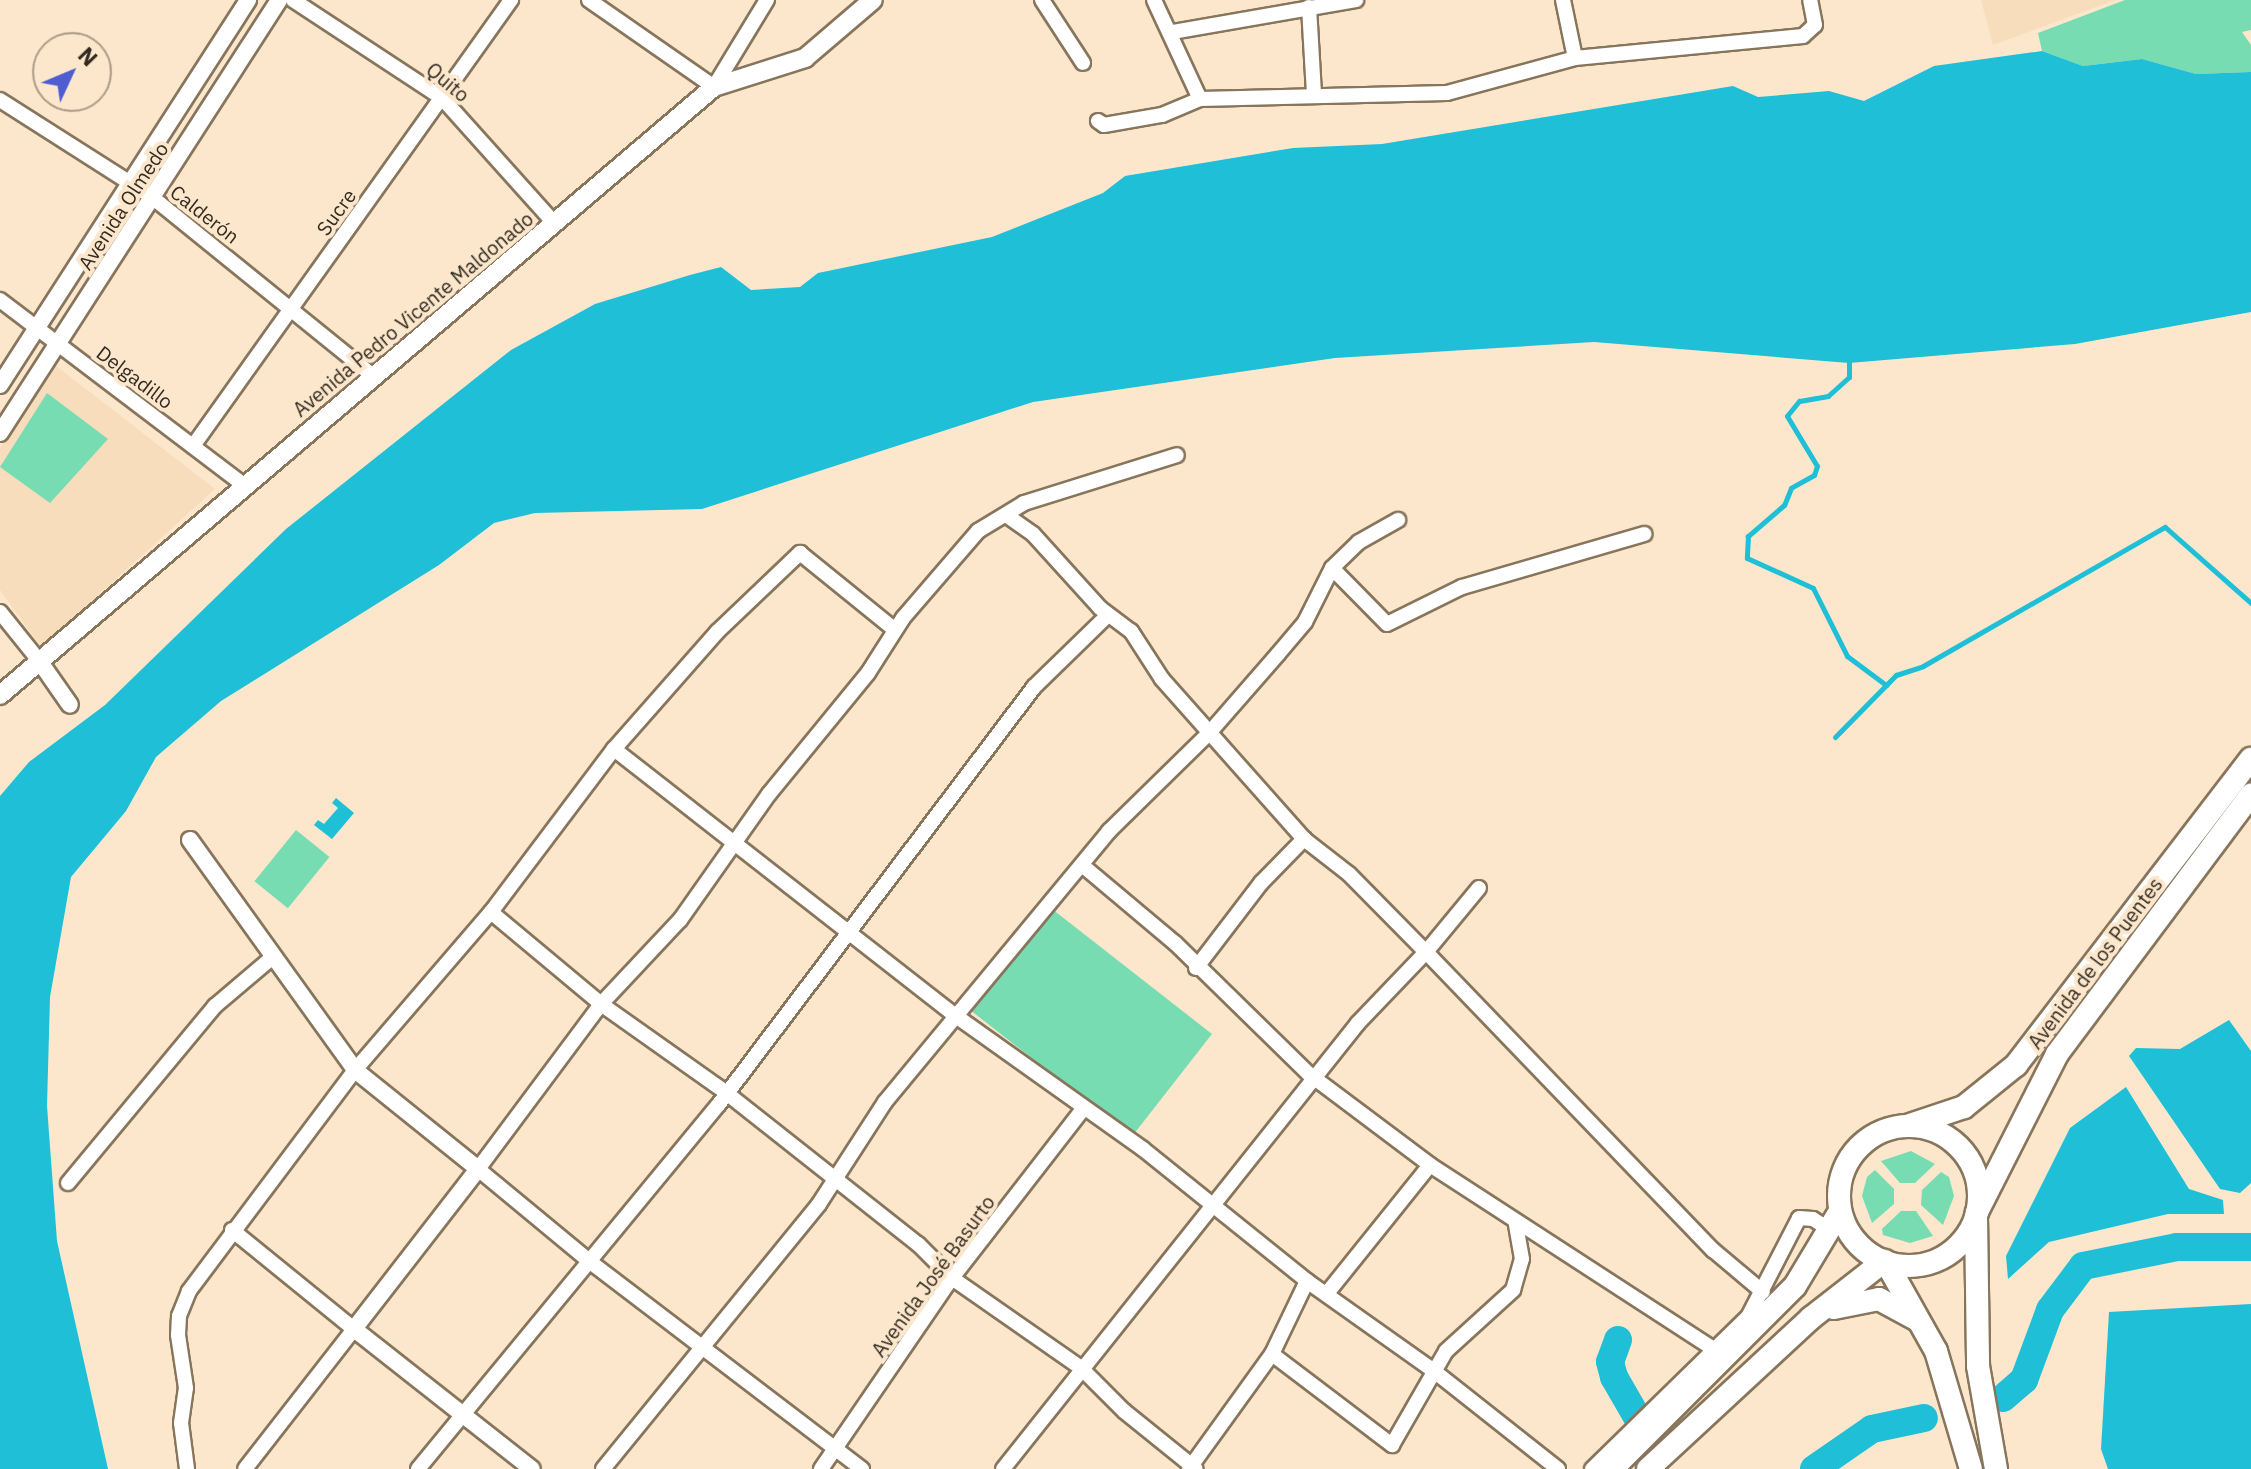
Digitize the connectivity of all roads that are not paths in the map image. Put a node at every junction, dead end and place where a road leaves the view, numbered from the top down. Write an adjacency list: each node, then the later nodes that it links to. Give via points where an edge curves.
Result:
1 (248, 0): 24 (street, Avenida Olmedo)
2 (279, 0): 25 (street, Avenida Olmedo)
3 (293, 0): 20 (street, Quito)
4 (511, 0): 20 (street, Sucre)
5 (589, 0): 18 (street)
6 (767, 0): 18 (street)
7 (873, 0): 18 (main road, Avenida Pedro Vicente Maldonado, via 805,58)
8 (1042, 0): 17 (street)
9 (1154, 0): 15 (street)
10 (1356, 0): 14 (street)
11 (1563, 0): 16 (street)
12 (1810, 0): 16 (street, via 1815,25 1803,36)
13 (1260, 6): 14 (street); 15 (street)
14 (1309, 7): 19 (street)
15 (1173, 32): 21 (street)
16 (1575, 58): 19 (street, via 1447,93)
17 (1083, 63)
18 (714, 87): 26 (main road, Avenida Pedro Vicente Maldonado)
19 (1314, 93): 21 (street)
20 (442, 98): 26 (street, Quito); 28 (street, Sucre)
21 (1200, 99): 23 (street, via 1145,118 1104,125)
22 (0, 100): 24 (street, Calderón)
23 (1098, 121)
24 (130, 183): 25 (street, Calderón); 29 (street, Avenida Olmedo)
25 (152, 197): 28 (street, Calderón); 30 (street, Avenida Olmedo)
26 (554, 223): 31 (main road, Avenida Pedro Vicente Maldonado)
27 (0, 300): 29 (street, Delgadillo)
28 (293, 307): 31 (street, Calderón); 34 (street, Sucre)
29 (37, 328): 30 (street, Delgadillo); 32 (street, Avenida Olmedo)
30 (58, 344): 33 (street, Avenida Olmedo); 34 (street, Delgadillo)
31 (373, 376): 36 (main road, Avenida Pedro Vicente Maldonado)
32 (0, 385)
33 (0, 433)
34 (193, 446): 36 (street, Delgadillo)
35 (1177, 455): 37 (street, via 1024,503)
36 (245, 486): 44 (main road, Avenida Pedro Vicente Maldonado)
37 (1006, 515): 42 (street, via 1033,534); 43 (street, via 978,531)
38 (1398, 520): 40 (street, via 1359,542)
39 (1644, 534): 40 (street, via 1462,587 1387,624)
40 (1332, 568): 47 (street, via 1305,622)
41 (0, 612): 44 (street)
42 (1108, 615): 47 (street, via 1131,631 1162,679); 57 (street, via 1034,687)
43 (895, 630): 48 (street, via 800,553 717,632); 51 (street, via 868,673)
44 (40, 662): 45 (main road, Avenida Pedro Vicente Maldonado); 46 (street)
45 (0, 695)
46 (70, 705)
47 (1210, 732): 52 (street); 54 (street)
48 (614, 749): 51 (street); 56 (street)
49 (2251, 759): 67 (main road, Avenida de los Puentes, via 2016,1065 1964,1107)
50 (2251, 795): 74 (main road, Avenida de los Puentes, via 2057,1054)
51 (736, 839): 57 (street); 61 (street, via 680,920)
52 (1304, 839): 58 (street, via 1349,874); 60 (street, via 1261,883)
53 (190, 840): 59 (street)
54 (1082, 865): 60 (street, via 1175,943); 62 (street)
55 (1479, 888): 58 (street)
56 (491, 912): 61 (street); 63 (street)
57 (848, 931): 62 (street); 65 (street)
58 (1426, 952): 64 (street, via 1358,1023); 82 (street, via 1713,1250)
59 (274, 956): 63 (street); 71 (street, via 215,1006)
60 (1196, 968): 64 (street)
61 (601, 1004): 65 (street); 69 (street)
62 (956, 1016): 66 (street); 70 (street, via 885,1102)
63 (355, 1070): 69 (street); 76 (street)
64 (1317, 1080): 68 (street); 72 (street)
65 (724, 1091): 70 (street); 77 (street)
66 (1083, 1109): 72 (street); 79 (street, Avenida José Basurto)
67 (1907, 1126): 73 (main road, via 1883,1130 1853,1153 1842,1175); 74 (main road, via 1941,1134 1966,1156 1978,1189)
68 (1430, 1165): 75 (street); 81 (street)
69 (478, 1169): 77 (street); 84 (street)
70 (835, 1181): 79 (street); 86 (street)
71 (68, 1183)
72 (1212, 1205): 80 (street); 89 (street)
73 (1835, 1221): 78 (main road); 82 (street, via 1799,1218); 104 (main road, via 1795,1286)
74 (1977, 1222): 78 (main road, via 1945,1256 1916,1266); 107 (main road, via 1978,1366)
75 (1516, 1224): 87 (street); 90 (street, via 1522,1259 1513,1290 1446,1351)
76 (232, 1230): 84 (street); 94 (street, via 189,1291 179,1316)
77 (588, 1260): 86 (street); 91 (street)
78 (1885, 1262): 83 (main road); 85 (main road)
79 (952, 1278): 89 (street); 92 (street, Avenida José Basurto)
80 (1307, 1281): 81 (street); 88 (street)
81 (1328, 1292): 90 (street)
82 (1763, 1292): 87 (street)
83 (1811, 1318): 85 (main road, via 1853,1301 1879,1299 1903,1308); 105 (main road)
84 (354, 1329): 91 (street); 95 (street)
85 (1930, 1335): 106 (main road)
86 (704, 1346): 92 (street); 98 (street)
87 (1715, 1350): 103 (street)
88 (1272, 1354): 90 (street, via 1387,1446 1395,1441); 93 (street)
89 (1081, 1368): 93 (street); 101 (street)
90 (1434, 1371): 102 (street)
91 (462, 1415): 96 (street); 97 (street)
92 (836, 1450): 99 (street, Avenida José Basurto); 100 (street)
93 (1192, 1468)
94 (187, 1469)
95 (245, 1469)
96 (418, 1469)
97 (532, 1469)
98 (603, 1469)
99 (821, 1469)
100 (862, 1469)
101 (1003, 1469)
102 (1558, 1469)
103 (1592, 1469)
104 (1612, 1469)
105 (1648, 1469)
106 (1971, 1469)
107 (1996, 1469)

